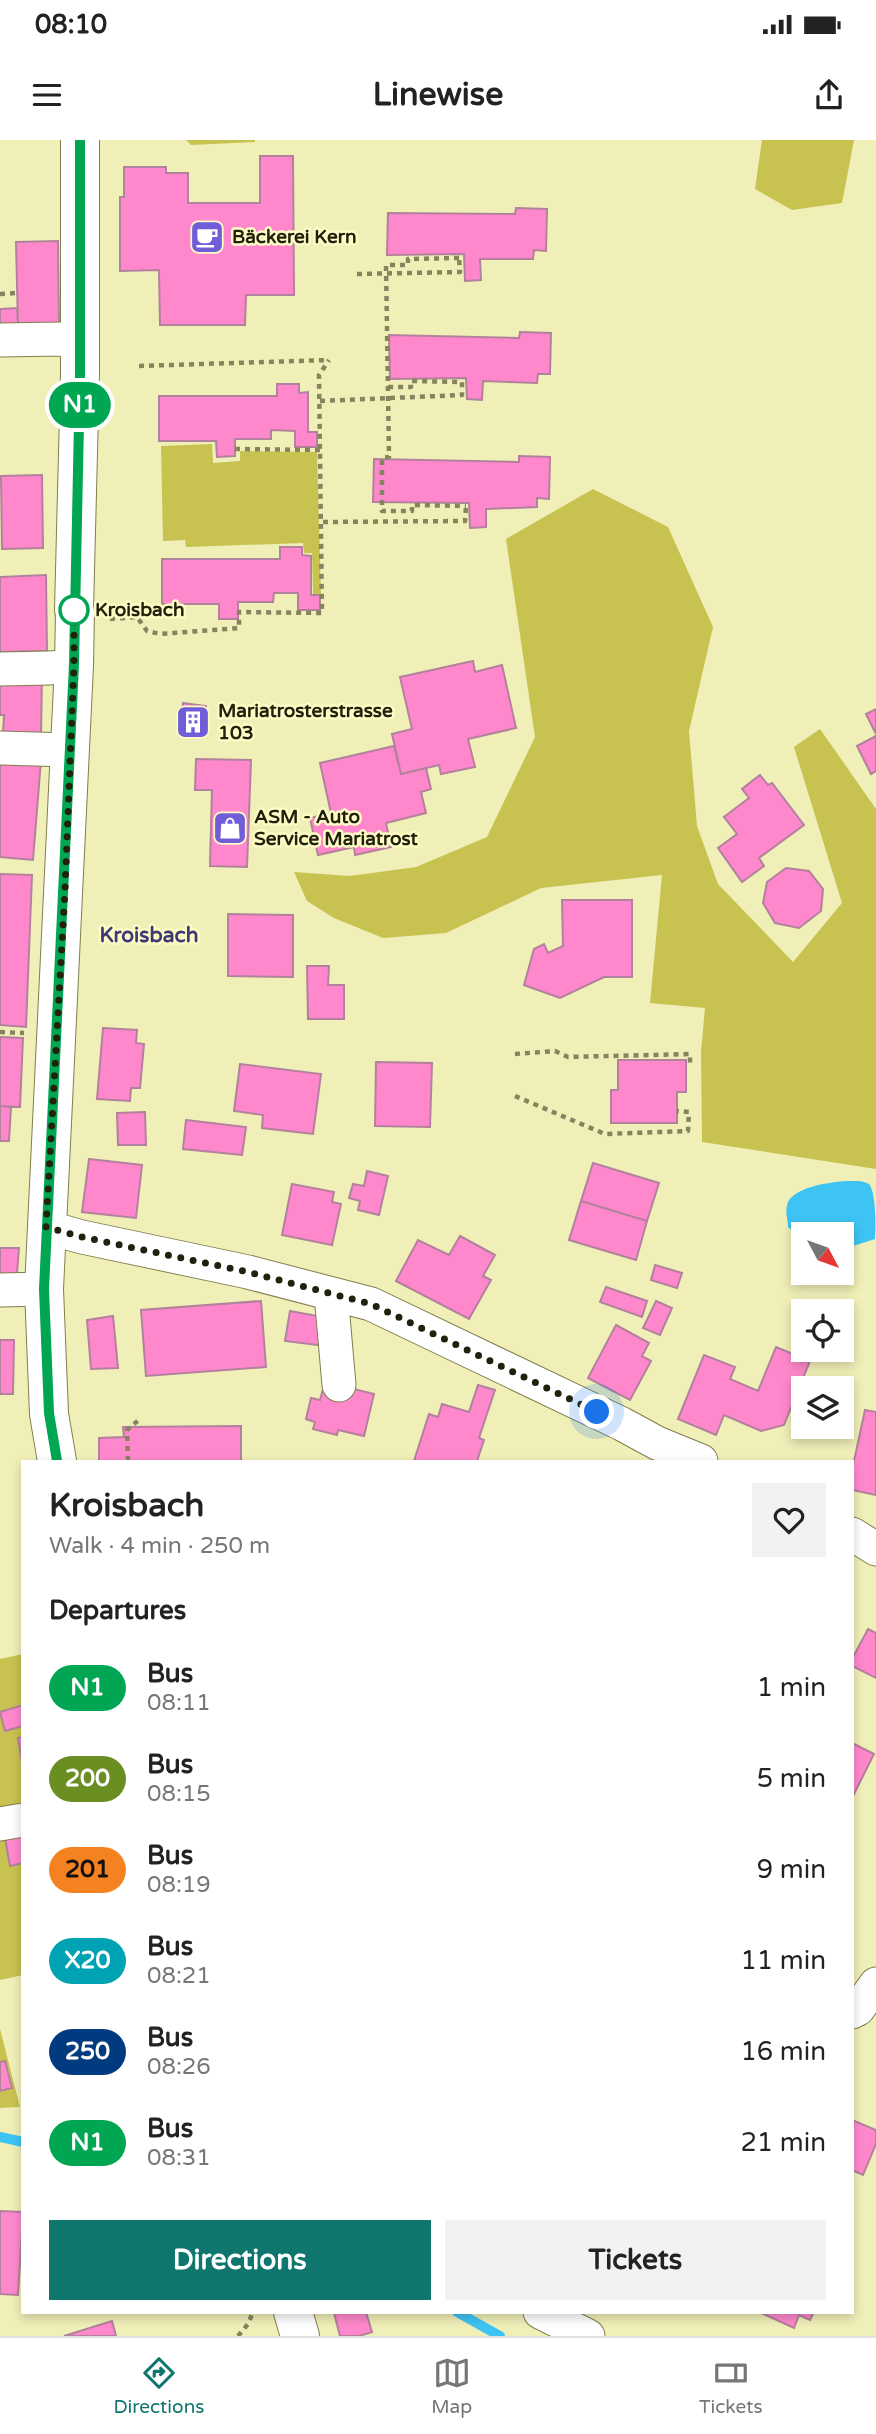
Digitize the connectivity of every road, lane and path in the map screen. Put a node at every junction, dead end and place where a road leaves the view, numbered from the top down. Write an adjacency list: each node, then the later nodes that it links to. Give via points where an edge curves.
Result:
1 (80, 140): 6 (main road)
2 (357, 274): 8 (path, bridge, via 460,272 459,258 408,259 408,265 386,265)
3 (17, 293): 4 (path)
4 (0, 294)
5 (0, 340): 6 (street, via 61,339)
6 (80, 345): 14 (main road)
7 (139, 366): 9 (path, via 329,360 319,375)
8 (388, 387): 9 (path, via 411,387 411,381 462,382 462,395); 12 (path, bridge, via 389,457 382,457 382,511 412,511 412,505 466,506 465,520)
9 (320, 401): 11 (path)
10 (235, 449): 11 (path)
11 (321, 450): 12 (path)
12 (323, 522): 13 (path, via 323,613 239,612 239,628 160,634 146,631 137,617)
13 (104, 619)
14 (74, 664): 15 (street); 17 (main road)
15 (0, 669)
16 (0, 748): 17 (street)
17 (70, 750): 24 (main road)
18 (0, 1032): 19 (path)
19 (28, 1033)
20 (515, 1054): 21 (path, via 690,1054)
21 (690, 1065)
22 (515, 1096): 23 (path, via 606,1134 688,1131 689,1112)
23 (677, 1111)
24 (46, 1227): 25 (main road); 27 (street)
25 (44, 1289): 26 (street); 31 (main road, via 49,1413)
26 (0, 1290)
27 (331, 1294): 28 (street); 30 (street, via 371,1304)
28 (339, 1385)
29 (141, 1418): 32 (path, via 127,1430)
30 (643, 1450): 33 (street)
31 (57, 1460)
32 (128, 1460)
33 (696, 1460)
34 (854, 1536): 35 (street)
35 (876, 1549)
36 (21, 1820): 37 (street)
37 (0, 1824)
38 (876, 1984): 39 (street)
39 (854, 2011)
40 (252, 2314): 43 (path)
41 (294, 2314): 44 (main road)
42 (544, 2314): 45 (street)
43 (238, 2336)
44 (300, 2336)
45 (589, 2336)

